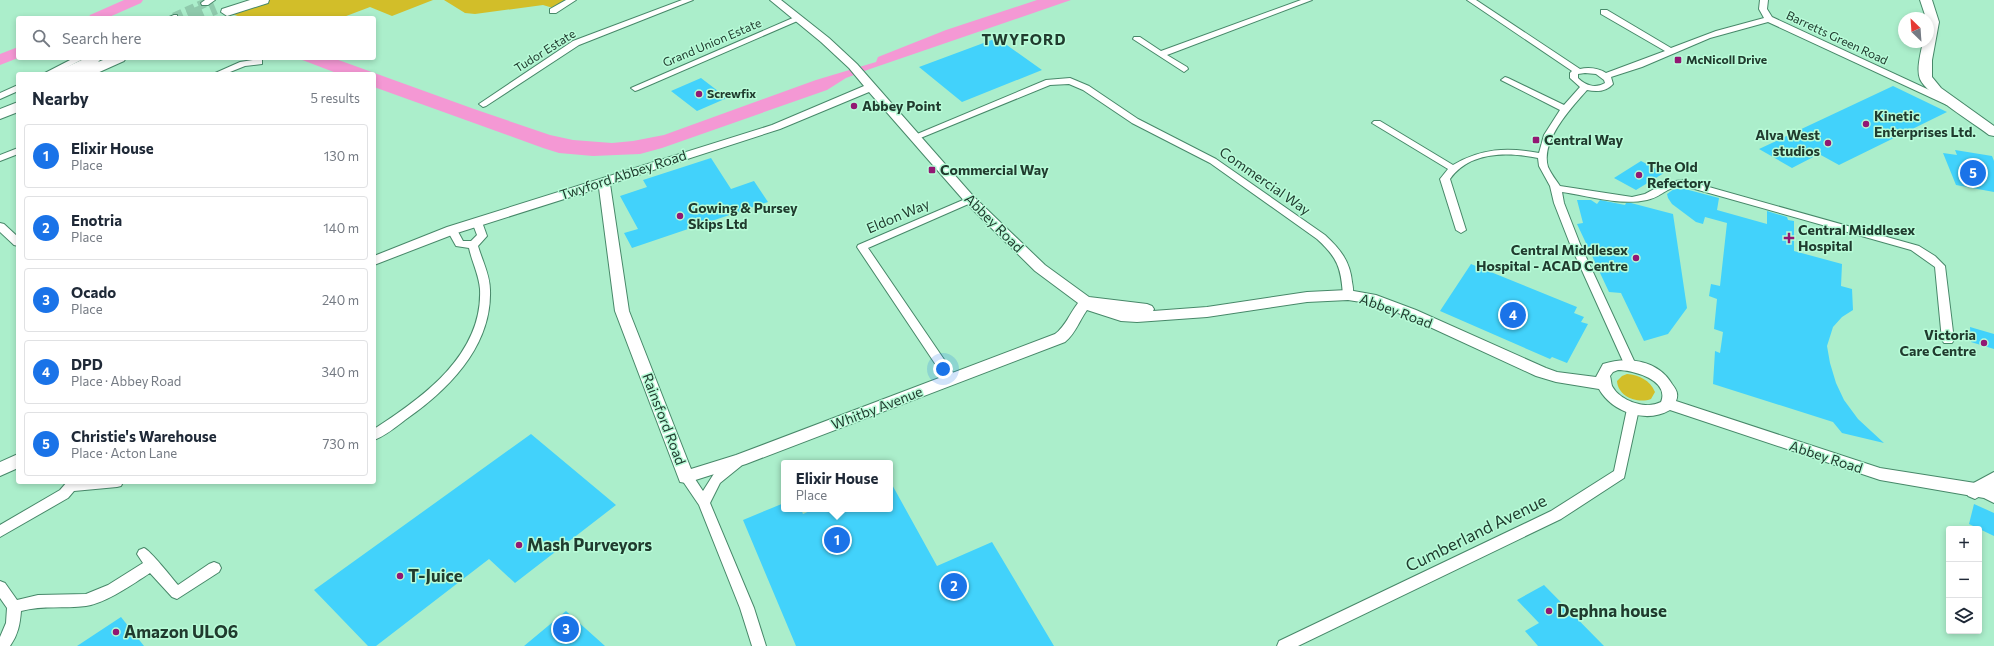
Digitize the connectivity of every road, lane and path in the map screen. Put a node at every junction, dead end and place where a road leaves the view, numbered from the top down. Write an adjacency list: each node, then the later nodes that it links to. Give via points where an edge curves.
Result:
1 (254, 0): 10 (highway)
2 (263, 0): 10 (highway)
3 (572, 0): 11 (street)
4 (689, 0): 39 (street, Tudor Estate, via 576,43)
5 (775, 0): 13 (street, Abbey Road)
6 (1308, 0): 17 (street)
7 (1472, 0): 23 (street)
8 (1764, 0): 14 (street, Barretts Green Road, via 1763,9)
9 (1926, 0): 30 (main road, via 1933,22 1926,60)
10 (220, 4)
11 (553, 12)
12 (1604, 12): 16 (street)
13 (798, 19): 32 (street, Abbey Road, via 826,40); 34 (street, Grand Union Estate)
14 (1769, 19): 16 (street, via 1727,29); 29 (street, Barretts Green Road)
15 (1137, 39): 17 (street)
16 (1671, 51): 28 (street, via 1640,66)
17 (1161, 54): 22 (street)
18 (78, 60): 24 (street)
19 (93, 60): 25 (highway)
20 (115, 60): 26 (highway)
21 (259, 62): 27 (street, via 243,64)
22 (1184, 69)
23 (1578, 71): 28 (street, via 1592,70); 33 (street, via 1574,73 1574,78)
24 (51, 72)
25 (67, 72)
26 (88, 72)
27 (223, 72)
28 (1606, 76): 33 (street, via 1609,81 1607,86)
29 (1893, 77): 30 (street, Barretts Green Road); 41 (street, Barretts Green Road)
30 (1926, 78): 41 (main road, via 1937,91)
31 (1505, 80): 42 (street)
32 (868, 83): 46 (street, Abbey Road); 51 (street, Twyford Abbey Road, via 776,127)
33 (1585, 86): 42 (street)
34 (635, 88)
35 (16, 89): 36 (street)
36 (0, 96)
37 (16, 97): 38 (highway)
38 (0, 104)
39 (483, 104)
40 (16, 107): 43 (highway)
41 (1962, 108): 45 (main road)
42 (1564, 109): 48 (street, via 1550,130)
43 (0, 114)
44 (1377, 122): 50 (street)
45 (1994, 132)
46 (915, 137): 53 (street, Abbey Road); 61 (street, Commercial Way, via 1049,82 1070,81 1086,88 1135,121 1213,161 1321,237 1335,249 1346,267)
47 (16, 152): 49 (street)
48 (1542, 156): 50 (street, via 1499,150 1488,152); 52 (street, via 1544,171)
49 (0, 158)
50 (1452, 168): 57 (street, via 1445,179)
51 (603, 182): 54 (street, Twyford Abbey Road); 73 (street, Rainsford Road, via 622,311)
52 (1555, 188): 63 (street, via 1632,200 1648,197 1670,184 1684,183 1914,248 1940,266); 64 (street, via 1558,201)
53 (970, 200): 62 (street, Abbey Road, via 1040,268); 65 (street, Eldon Way, via 862,247)
54 (477, 222): 56 (street, Twyford Abbey Road); 59 (street, via 482,236)
55 (0, 226): 58 (street)
56 (452, 230): 59 (street, via 460,244); 60 (street, Twyford Abbey Road)
57 (1461, 230)
58 (16, 241)
59 (472, 245): 69 (street, via 485,290 483,312 476,338 458,366 433,393)
60 (376, 260)
61 (1348, 295): 62 (street, Abbey Road, via 1307,297 1235,309 1137,317 1095,310); 66 (street, Abbey Road, via 1376,300 1411,313 1541,372 1556,377)
62 (1086, 302): 65 (street, Whitby Avenue, via 1074,318 1068,332 1060,338)
63 (1948, 340)
64 (1630, 365): 66 (street, via 1608,368 1603,376); 67 (street, via 1645,369 1661,380 1669,392)
65 (952, 380): 70 (street, Whitby Avenue)
66 (1603, 384): 68 (street, via 1613,398)
67 (1668, 404): 68 (street, via 1659,410); 75 (street, Abbey Road, via 1880,474)
68 (1633, 409): 83 (street, Cumberland Avenue, via 1620,474 1556,515)
69 (376, 434)
70 (740, 460): 73 (street, Whitby Avenue); 76 (street, Whitby Avenue, via 716,476)
71 (16, 461): 72 (street)
72 (0, 470)
73 (686, 477): 76 (street, Rainsford Road)
74 (72, 484): 77 (street, via 64,494)
75 (1989, 490)
76 (704, 503): 82 (street, Rainsford Road, via 747,608)
77 (0, 532)
78 (214, 568): 80 (street, via 177,593 148,560 113,589 87,600 38,602)
79 (0, 587): 80 (street)
80 (14, 607): 81 (street, via 13,626)
81 (1, 646)
82 (759, 646)
83 (1284, 646)

